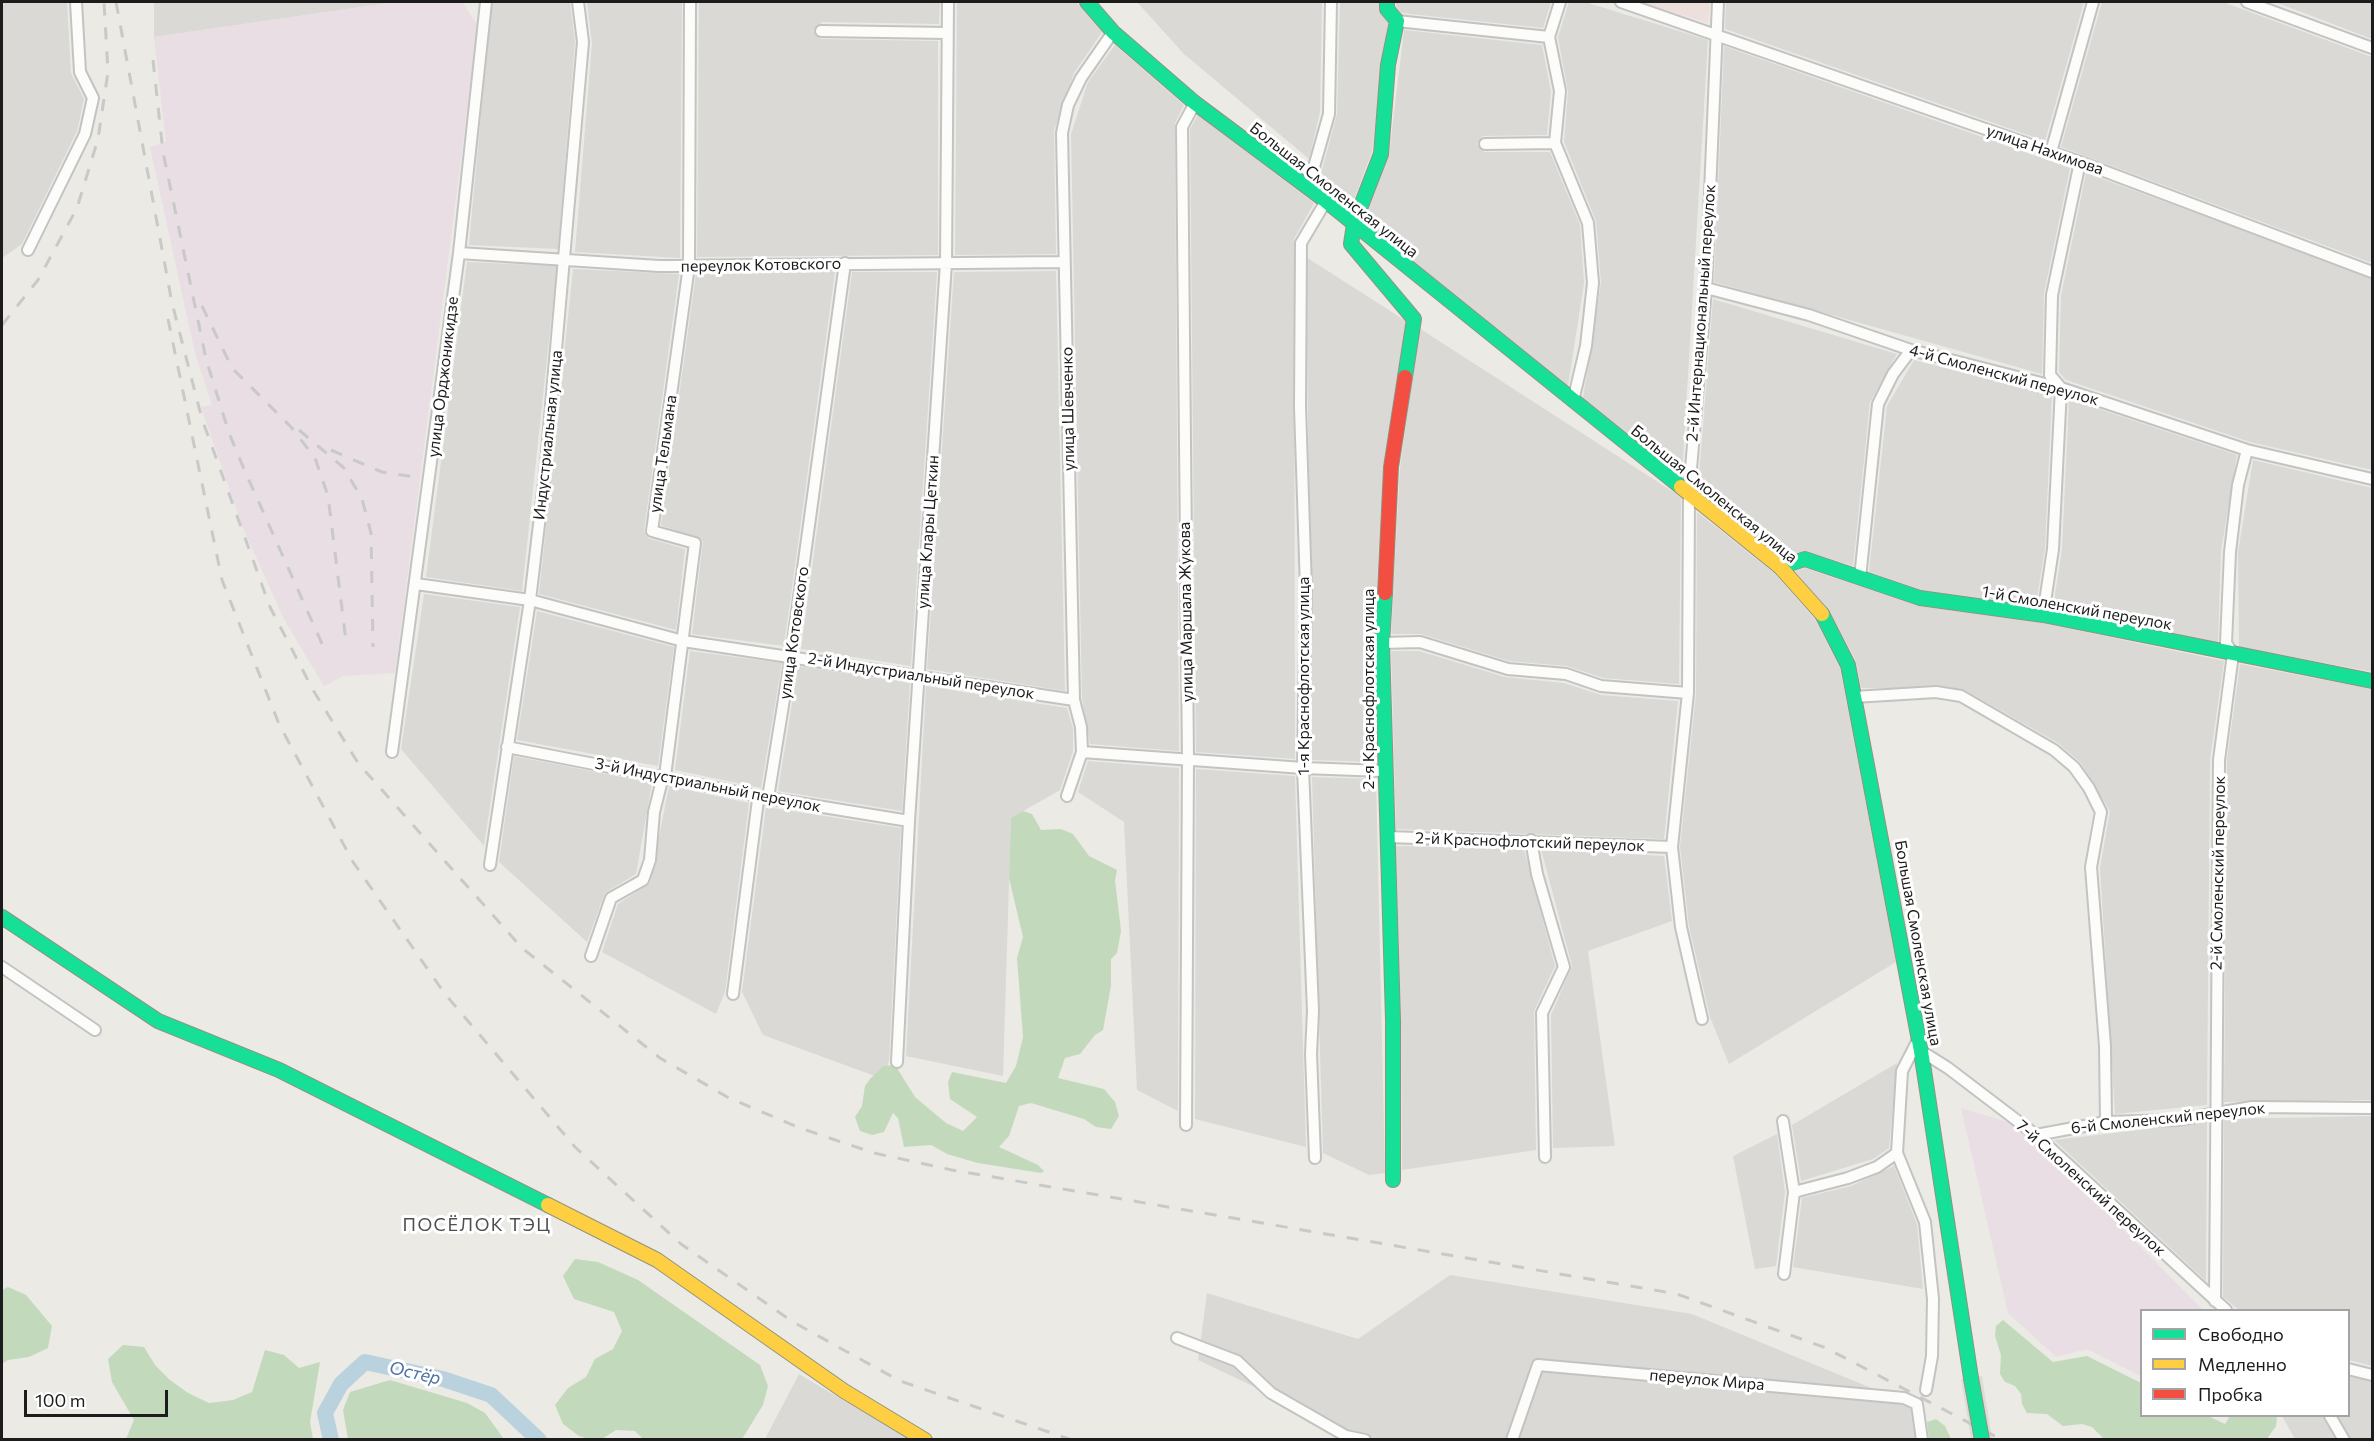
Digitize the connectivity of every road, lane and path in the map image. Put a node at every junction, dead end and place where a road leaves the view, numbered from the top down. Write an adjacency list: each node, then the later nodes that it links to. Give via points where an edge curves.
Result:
1 (76, 2): 29 (street, via 80,72 93,98 85,134)
2 (486, 2): 30 (street, улица Орджоникидзе)
3 (578, 2): 31 (street, Индустриальная улица, via 583,42)
4 (690, 2): 35 (street, улица Тельмана)
5 (948, 2): 17 (street, улица Клары Цеткин)
6 (1087, 2): 16 (street, Большая Смоленская улица)
7 (1331, 2): 26 (street, via 1329,114)
8 (1387, 2): 14 (street, via 1387,9)
9 (1560, 2): 19 (street)
10 (1621, 2): 18 (street, улица Нахимова)
11 (1718, 2): 18 (street, 2-й Интернациональный переулок)
12 (2093, 2): 24 (street)
13 (2247, 2): 20 (street)
14 (1397, 21): 19 (street); 28 (street, via 1388,65 1381,154)
15 (821, 31): 17 (street)
16 (1113, 32): 21 (street, Большая Смоленская улица); 32 (street, улица Шевченко, via 1081,78 1068,105 1062,133)
17 (947, 33): 34 (street, улица Клары Цеткин)
18 (1716, 34): 24 (street, улица Нахимова); 37 (street, 2-й Интернациональный переулок)
19 (1549, 37): 22 (street, via 1560,91)
20 (2373, 48)
21 (1195, 103): 26 (street, Большая Смоленская улица); 61 (street, улица Маршала Жукова, via 1182,127)
22 (1555, 143): 23 (street); 40 (street, via 1588,223 1593,283 1586,346)
23 (1485, 144)
24 (2051, 152): 25 (street, улица Нахимова)
25 (2080, 162): 36 (street, улица Нахимова); 39 (street, via 2052,295 2050,375)
26 (1308, 188): 27 (street, Большая Смоленская улица)
27 (1326, 201): 28 (street, Большая Смоленская улица); 62 (street, 1-я Краснофлотская улица, via 1301,243 1300,407 1306,589)
28 (1354, 224): 40 (street, Большая Смоленская улица); 50 (street, 2-я Краснофлотская улица, via 1351,244 1414,319 1391,467)
29 (28, 250)
30 (459, 253): 31 (street, переулок Котовского); 46 (street, улица Орджоникидзе)
31 (566, 258): 35 (street, переулок Котовского, via 580,263); 47 (street, Индустриальная улица)
32 (1064, 262): 34 (street, переулок Котовского); 57 (street, улица Шевченко)
33 (845, 263): 34 (street, переулок Котовского); 35 (street, переулок Котовского); 52 (street, улица Котовского)
34 (946, 263): 53 (street, улица Клары Цеткин)
35 (689, 266): 49 (street, улица Тельмана, via 652,531 695,543)
36 (2373, 272)
37 (1706, 288): 38 (street, 4-й Смоленский переулок, via 1809,315); 43 (street, 2-й Интернациональный переулок)
38 (1911, 350): 39 (street, 4-й Смоленский переулок); 45 (street, via 1878,404)
39 (2061, 388): 41 (street, 4-й Смоленский переулок); 48 (street, via 2054,549)
40 (1573, 401): 43 (street, Большая Смоленская улица)
41 (2247, 450): 42 (street, 4-й Смоленский переулок); 51 (street, 2-й Смоленский переулок, via 2238,485 2230,552 2226,643)
42 (2373, 479)
43 (1689, 493): 44 (street, Большая Смоленская улица); 55 (street, 2-й Интернациональный переулок)
44 (1780, 567): 45 (street, 1-й Смоленский переулок, via 1805,559); 56 (street, Большая Смоленская улица, via 1822,614 1848,665)
45 (1860, 578): 48 (street, 1-й Смоленский переулок, via 1920,598)
46 (416, 584): 47 (street, 2-й Индустриальный переулок); 59 (street, улица Орджоникидзе)
47 (530, 600): 49 (street, 2-й Индустриальный переулок); 58 (street, Индустриальная улица)
48 (2043, 615): 51 (street, 1-й Смоленский переулок)
49 (683, 641): 52 (street, 2-й Индустриальный переулок); 64 (street, улица Тельмана)
50 (1382, 643): 55 (street, via 1420,642 1508,669 1566,674 1601,686); 63 (street, 2-я Краснофлотская улица)
51 (2233, 654): 54 (street, 1-й Смоленский переулок); 81 (street, 2-й Смоленский переулок, via 2219,760)
52 (791, 656): 53 (street, 2-й Индустриальный переулок); 66 (street, улица Котовского)
53 (918, 676): 57 (street, 2-й Индустриальный переулок); 67 (street, улица Клары Цеткин)
54 (2373, 681)
55 (1688, 693): 70 (street, 2-й Интернациональный переулок)
56 (1854, 697): 78 (street, Большая Смоленская улица); 83 (street, via 1936,693 1960,696 2054,750 2074,767 2089,788 2101,812 2091,867 2105,1046)
57 (1074, 700): 60 (street, улица Шевченко)
58 (507, 747): 64 (street, 3-й Индустриальный переулок); 71 (street, Индустриальная улица)
59 (392, 752)
60 (1082, 752): 61 (street); 65 (street, улица Шевченко)
61 (1188, 760): 62 (street); 84 (street, улица Маршала Жукова)
62 (1303, 768): 63 (street); 88 (street, 1-я Краснофлотская улица)
63 (1384, 771): 68 (street, 2-я Краснофлотская улица)
64 (666, 776): 66 (street, 3-й Индустриальный переулок); 73 (street, улица Тельмана, via 654,812 650,860 642,880 611,898)
65 (1067, 796)
66 (768, 798): 67 (street, 3-й Индустриальный переулок); 75 (street, улица Котовского, via 758,800)
67 (909, 820): 79 (street, улица Клары Цеткин)
68 (1388, 837): 69 (street, 2-й Краснофлотский переулок); 89 (street, 2-я Краснофлотская улица)
69 (1531, 840): 70 (street, 2-й Краснофлотский переулок); 87 (street, via 1564,967 1542,1013)
70 (1672, 847): 76 (street, 2-й Интернациональный переулок, via 1681,927)
71 (490, 865)
72 (2, 917): 99 (street, via 158,1021 279,1070 657,1260 844,1391)
73 (591, 956)
74 (2, 967): 77 (street)
75 (733, 994)
76 (1702, 1019)
77 (95, 1030)
78 (1919, 1046): 85 (street, 7-й Смоленский переулок); 86 (street, via 1902,1071); 103 (street, Большая Смоленская улица, bridge)
79 (897, 1062)
80 (2373, 1108): 81 (street, 6-й Смоленский переулок, via 2252,1107)
81 (2216, 1112): 83 (street, 6-й Смоленский переулок, via 2176,1120); 92 (street, 2-й Смоленский переулок)
82 (1783, 1121): 90 (street)
83 (2106, 1122): 85 (street, 6-й Смоленский переулок)
84 (1186, 1125)
85 (2036, 1134): 92 (street, 7-й Смоленский переулок)
86 (1897, 1153): 90 (street, via 1877,1167); 97 (street, via 1925,1222 1933,1299 1932,1356)
87 (1545, 1157)
88 (1315, 1158)
89 (1393, 1180)
90 (1794, 1192): 91 (street)
91 (1784, 1274)
92 (2215, 1300): 93 (street, 7-й Смоленский переулок)
93 (2224, 1309)
94 (1177, 1338): 100 (street, via 1237,1361 1271,1393 1346,1436)
95 (2350, 1369): 96 (street)
96 (2373, 1375)
97 (1926, 1390)
98 (2331, 1417): 104 (street)
99 (925, 1440)
100 (1365, 1440)
101 (1512, 1440): 102 (street, переулок Мира, via 1538,1365 1904,1398 1917,1404)
102 (1922, 1440)
103 (1982, 1440)
104 (2344, 1440)

